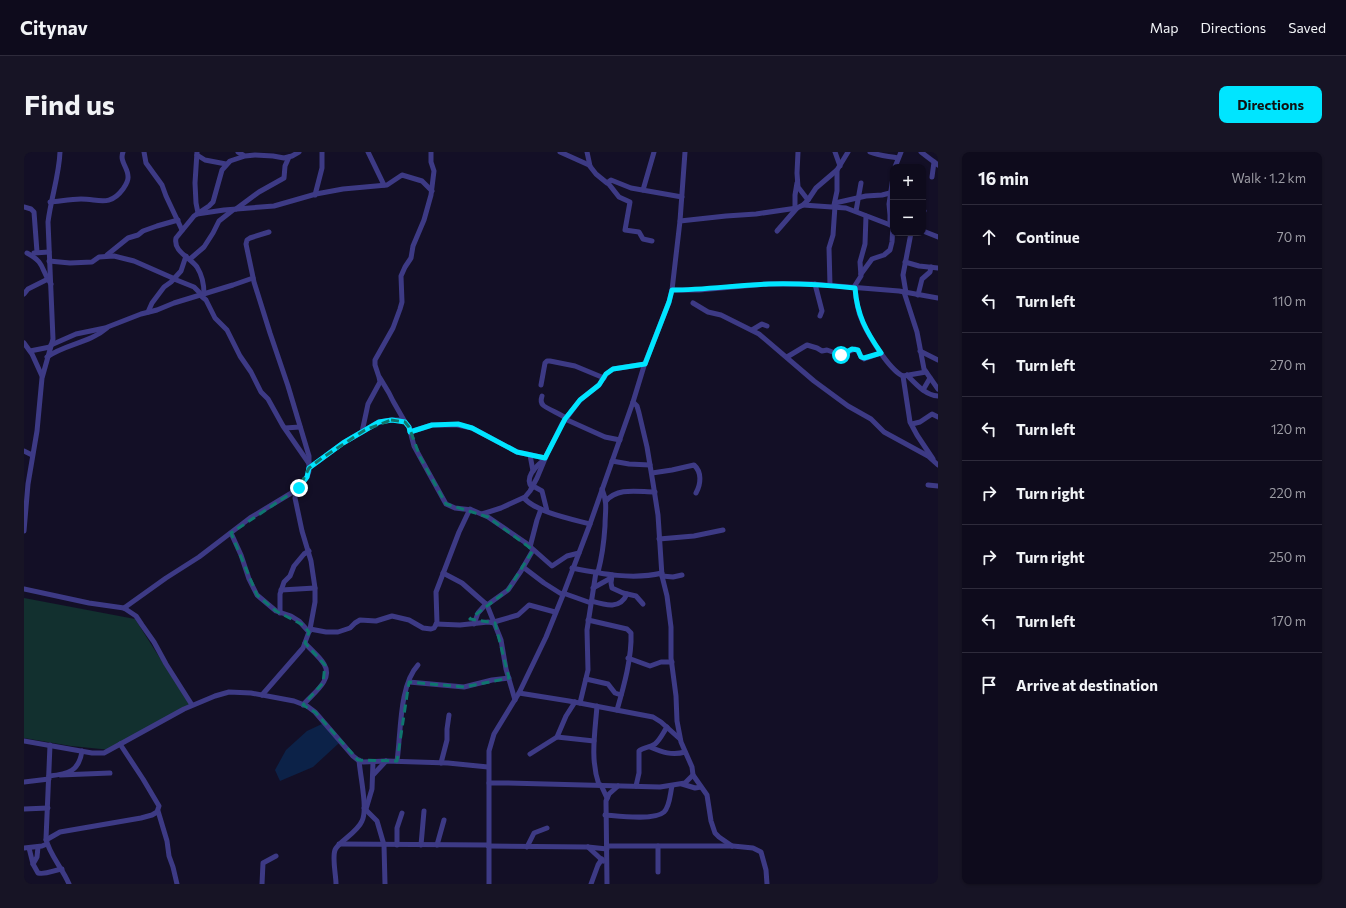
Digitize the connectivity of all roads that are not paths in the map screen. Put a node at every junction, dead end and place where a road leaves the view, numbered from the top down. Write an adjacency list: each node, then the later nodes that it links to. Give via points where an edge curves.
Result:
1 (61, 152): 40 (street)
2 (123, 152): 40 (street, via 122,162 128,179 116,197 106,201 84,199)
3 (144, 152): 50 (street, via 146,163 162,185)
4 (238, 152): 20 (street)
5 (299, 152): 21 (street)
6 (322, 152): 36 (street, via 322,168)
7 (368, 152): 32 (street)
8 (431, 152): 34 (street, via 434,171)
9 (560, 152): 26 (street)
10 (587, 152): 26 (street)
11 (654, 152): 33 (street)
12 (685, 152): 37 (street)
13 (798, 152): 29 (street)
14 (835, 152): 27 (street)
15 (848, 152): 27 (street)
16 (870, 152): 22 (street)
17 (901, 152): 22 (street)
18 (921, 152): 23 (street)
19 (197, 154): 24 (street, via 205,160); 47 (street, via 195,183)
20 (243, 155): 21 (street); 24 (street)
21 (289, 157): 45 (street, via 284,178)
22 (898, 158): 25 (street)
23 (936, 163): 28 (street)
24 (226, 164): 47 (street, via 213,202)
25 (896, 164)
26 (590, 166): 30 (street)
27 (838, 168): 39 (street, via 816,188); 42 (street)
28 (932, 177)
29 (797, 182): 39 (street); 44 (street)
30 (608, 183): 33 (street, via 611,180); 60 (street, via 619,197 630,202 624,230 639,232 643,239)
31 (861, 183): 38 (street)
32 (384, 185): 34 (street, via 392,183 402,175 422,181); 36 (street)
33 (643, 190): 37 (street)
34 (432, 191): 103 (street, via 411,258 401,276 400,309 375,363)
35 (890, 193): 38 (street); 48 (street)
36 (315, 195): 45 (street, via 274,206)
37 (682, 197): 51 (street)
38 (859, 198): 42 (street); 46 (street)
39 (808, 200): 41 (street)
40 (50, 202): 62 (street)
41 (803, 205): 42 (street); 44 (street)
42 (835, 205): 46 (street); 77 (street, via 834,230 829,248)
43 (24, 207): 61 (street, via 34,212)
44 (796, 208): 51 (street); 54 (street)
45 (234, 210): 47 (street); 65 (street, via 219,221 204,247)
46 (856, 211): 49 (street)
47 (198, 213): 53 (street)
48 (890, 215)
49 (866, 216): 52 (street); 71 (street, via 865,244 860,262)
50 (178, 220): 53 (street); 64 (street, via 128,238)
51 (680, 221): 79 (street)
52 (890, 224)
53 (182, 230): 65 (street, via 175,242 178,250)
54 (777, 231)
55 (269, 232): 72 (street, via 250,238 246,242)
56 (926, 232): 59 (street)
57 (892, 236): 71 (street, via 890,250 872,259)
58 (910, 236): 67 (street)
59 (938, 237)
60 (652, 241)
61 (38, 252): 62 (street); 63 (street); 68 (street, via 42,258)
62 (49, 252): 66 (street)
63 (25, 253): 68 (street, via 36,258)
64 (107, 256): 66 (street, via 98,257 92,262); 74 (street, via 134,261)
65 (188, 258): 74 (street); 82 (street, via 200,273 204,283)
66 (49, 261): 76 (street)
67 (905, 262): 69 (street); 80 (street)
68 (42, 265): 73 (street)
69 (931, 266): 70 (street); 83 (street, via 930,272 922,279)
70 (938, 268)
71 (861, 274): 78 (street)
72 (253, 278): 82 (street); 116 (street)
73 (48, 279): 76 (street); 81 (street, via 28,289)
74 (175, 279): 82 (street, via 194,287); 86 (street, via 161,291)
75 (815, 284): 77 (street); 79 (street); 87 (street, via 822,311)
76 (51, 285): 92 (street)
77 (830, 285): 78 (street)
78 (854, 288): 80 (street); 95 (street, via 861,319)
79 (672, 290): 99 (street)
80 (905, 292): 83 (street); 94 (street)
81 (24, 294)
82 (202, 295): 86 (street); 117 (street, via 215,318 228,330 240,356)
83 (918, 295): 84 (street)
84 (937, 296)
85 (693, 303): 90 (street)
86 (148, 312): 88 (street)
87 (820, 316)
88 (109, 326): 92 (street, via 76,334); 96 (street, via 100,334 58,350)
89 (767, 326): 90 (street, via 762,324)
90 (752, 330): 97 (street)
91 (24, 343): 93 (street)
92 (51, 346): 93 (street); 96 (street)
93 (30, 351): 101 (street)
94 (920, 351): 98 (street); 100 (street)
95 (881, 353): 97 (street, via 864,358 855,349 841,355 807,345); 102 (street, via 895,370)
96 (47, 357): 101 (street)
97 (787, 357): 126 (street, via 814,381 871,419 884,432)
98 (938, 360)
99 (645, 364): 104 (street, via 613,369); 111 (street)
100 (926, 372): 102 (street); 105 (street)
101 (42, 376): 122 (street)
102 (905, 376): 107 (street); 115 (street, via 907,405)
103 (380, 378): 114 (street); 118 (street, via 365,412)
104 (604, 378): 106 (street, via 575,366 547,361); 113 (street, via 580,400)
105 (930, 378): 107 (street); 108 (street)
106 (541, 386)
107 (923, 390): 110 (street)
108 (938, 390)
109 (542, 396): 113 (street, via 543,406)
110 (938, 396)
111 (633, 402): 120 (street); 127 (street, via 639,413)
112 (938, 417): 115 (street, via 932,414 917,424)
113 (566, 418): 120 (street); 124 (street)
114 (404, 422): 118 (street, via 379,422); 119 (street)
115 (912, 424): 126 (street)
116 (300, 427): 117 (street); 128 (street)
117 (285, 428): 128 (street)
118 (362, 432): 128 (street)
119 (410, 432): 123 (street, via 432,425 458,424 472,428 513,450); 142 (street, via 420,457 446,504 455,508)
120 (620, 440): 125 (street)
121 (24, 451): 122 (street)
122 (32, 455): 136 (street)
123 (530, 455): 124 (street); 129 (street)
124 (545, 459): 129 (street); 133 (street)
125 (612, 461): 127 (street); 135 (street)
126 (936, 463)
127 (650, 465): 130 (street)
128 (310, 466): 134 (street, via 307,477)
129 (533, 471): 133 (street, via 528,482)
130 (652, 473): 137 (street); 138 (street, via 694,464 700,473)
131 (928, 485): 132 (street)
132 (938, 486)
133 (533, 487): 139 (street); 144 (street, via 542,491)
134 (299, 488): 149 (street, via 250,518); 152 (street, via 295,498)
135 (602, 489): 140 (street); 146 (street)
136 (26, 491): 141 (street)
137 (655, 492): 140 (street, via 626,490 611,495); 150 (street)
138 (696, 493)
139 (524, 498): 143 (street, via 532,506); 145 (street)
140 (606, 501): 157 (street, via 604,547)
141 (25, 507): 148 (street)
142 (470, 509): 145 (street); 156 (street)
143 (541, 509): 144 (street); 151 (street, via 536,520)
144 (547, 511): 146 (street)
145 (482, 514): 151 (street)
146 (590, 524): 153 (street)
147 (723, 530): 150 (street)
148 (24, 531)
149 (231, 533): 172 (street); 174 (street, via 253,588 263,600)
150 (659, 539): 158 (street)
151 (531, 548): 153 (street, via 552,566 567,556); 154 (street)
152 (309, 551): 163 (street); 166 (street, via 294,566)
153 (579, 553): 155 (street)
154 (523, 567): 167 (street, via 544,584); 171 (street, via 508,590)
155 (572, 568): 157 (street); 167 (street)
156 (443, 573): 171 (street, via 462,583); 177 (street, via 436,592)
157 (597, 574): 160 (street); 161 (street); 164 (street)
158 (662, 575): 159 (street); 160 (street); 182 (street, via 671,627)
159 (682, 575)
160 (611, 576): 161 (street); 162 (street)
161 (603, 582): 162 (street); 164 (street)
162 (611, 586): 168 (street)
163 (315, 588): 166 (street); 179 (street)
164 (593, 588): 169 (street)
165 (24, 589): 172 (street)
166 (281, 590): 174 (street)
167 (563, 594): 169 (street); 173 (street)
168 (627, 594): 169 (street, via 623,602 617,604); 170 (street, via 636,596)
169 (591, 602): 175 (street)
170 (643, 604)
171 (486, 605): 176 (street); 178 (street, via 478,612)
172 (124, 608): 192 (street, via 136,616)
173 (555, 612): 176 (street, via 529,605 518,615); 187 (street)
174 (280, 613): 179 (street, via 295,618)
175 (588, 620): 181 (street, via 630,631); 185 (street)
176 (494, 622): 178 (street); 184 (street)
177 (436, 624): 178 (street); 179 (street, via 431,629 423,628 409,620 392,616 376,621 360,620 350,628 338,632)
178 (474, 624)
179 (310, 631): 180 (street)
180 (305, 643): 188 (street); 193 (street, via 325,665 326,674 323,683)
181 (628, 658): 182 (street, via 650,666 660,662); 189 (street)
182 (672, 662): 199 (street)
183 (418, 664): 186 (street)
184 (509, 678): 186 (street, via 464,686); 190 (street)
185 (586, 679): 189 (street, via 608,684 615,693); 191 (street)
186 (409, 682): 210 (street, via 401,716)
187 (519, 694): 190 (street); 191 (street)
188 (262, 695): 192 (street, via 230,692); 193 (street)
189 (621, 695): 195 (street)
190 (515, 700): 213 (street, via 494,734)
191 (577, 702): 194 (street); 198 (street, via 566,716)
192 (192, 705): 202 (street)
193 (303, 705): 208 (street, via 315,712)
194 (597, 706): 195 (street); 201 (street)
195 (617, 710): 197 (street, via 653,717)
196 (449, 715): 212 (street, via 447,744)
197 (667, 728): 199 (street); 204 (street)
198 (557, 737): 201 (street); 207 (street)
199 (680, 739): 206 (street)
200 (24, 741): 203 (street)
201 (594, 741): 222 (street, via 594,768)
202 (120, 744): 205 (street, via 104,753); 231 (street, via 152,794)
203 (50, 745): 205 (street); 218 (street)
204 (650, 747): 206 (street, via 671,754); 224 (street, via 640,751)
205 (82, 751): 215 (street, via 77,766)
206 (685, 752): 217 (street)
207 (530, 754)
208 (359, 760): 211 (street); 229 (street)
209 (386, 761): 210 (street); 211 (street); 216 (street)
210 (397, 761): 212 (street)
211 (373, 762): 216 (street)
212 (441, 763): 213 (street)
213 (488, 767): 220 (street)
214 (110, 773): 215 (street)
215 (60, 775): 218 (street)
216 (373, 775): 229 (street, via 372,790)
217 (693, 775): 221 (street); 226 (street)
218 (49, 778): 219 (street); 228 (street)
219 (24, 782)
220 (489, 783): 222 (street); 243 (street)
221 (682, 784): 225 (street); 226 (street)
222 (600, 785): 223 (street); 227 (street)
223 (619, 785): 224 (street); 227 (street)
224 (636, 786): 225 (street)
225 (672, 786): 234 (street, via 668,806 660,815)
226 (701, 787): 245 (street, via 707,795 715,833)
227 (608, 798): 234 (street)
228 (48, 808): 230 (street); 237 (street)
229 (365, 808): 238 (street, via 362,822 350,837); 239 (street, via 378,821)
230 (24, 809)
231 (158, 811): 237 (street, via 147,816 60,832); 258 (street)
232 (424, 811): 241 (street)
233 (402, 813): 240 (street, via 397,828)
234 (605, 816): 250 (street)
235 (444, 820): 242 (street)
236 (547, 828): 247 (street, via 534,833)
237 (47, 842): 246 (street); 255 (street)
238 (339, 844): 239 (street); 260 (street, via 334,852)
239 (384, 845): 240 (street); 261 (street)
240 (397, 845): 241 (street)
241 (421, 845): 242 (street)
242 (437, 845): 243 (street)
243 (488, 845): 247 (street); 262 (street)
244 (658, 846): 245 (street); 250 (street); 256 (street)
245 (733, 846): 265 (street, via 759,850 766,870)
246 (38, 847): 249 (street); 253 (street)
247 (527, 847): 248 (street)
248 (588, 847): 250 (street); 252 (street)
249 (26, 848): 253 (street)
250 (607, 849): 252 (street); 254 (street)
251 (276, 856): 259 (street, via 263,863)
252 (601, 859): 254 (street); 263 (street)
253 (33, 864): 255 (street, via 41,874)
254 (607, 865): 264 (street)
255 (62, 869): 257 (street)
256 (658, 872)
257 (69, 884)
258 (177, 884)
259 (262, 884)
260 (336, 884)
261 (385, 884)
262 (489, 884)
263 (591, 884)
264 (607, 884)
265 (767, 884)

